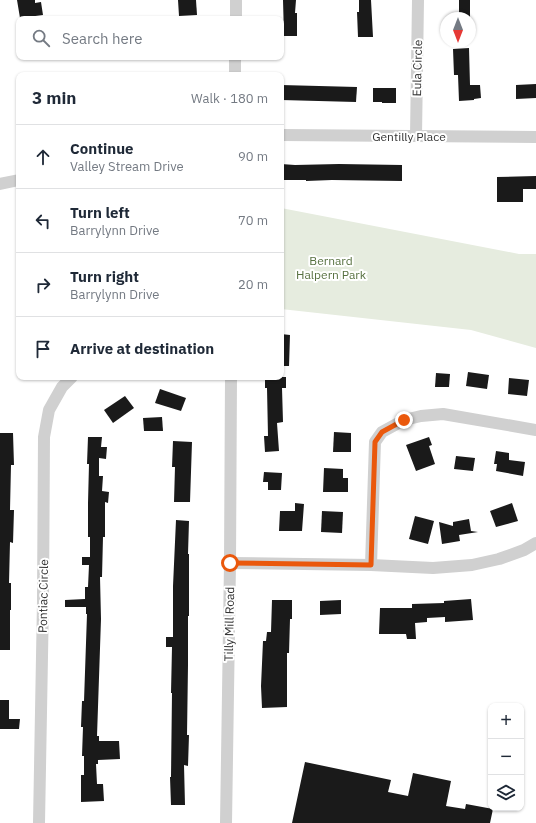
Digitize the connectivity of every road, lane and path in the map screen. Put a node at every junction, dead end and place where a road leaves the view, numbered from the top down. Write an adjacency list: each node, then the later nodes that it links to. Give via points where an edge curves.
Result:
1 (236, 0): 3 (street)
2 (418, 0): 7 (street, Eula Circle)
3 (236, 16)
4 (235, 60): 5 (street)
5 (235, 72)
6 (284, 135): 7 (street, Gentilly Place)
7 (416, 136): 8 (street, Gentilly Place)
8 (536, 137)
9 (16, 181): 10 (street)
10 (0, 184)
11 (69, 380): 17 (street, Pontiac Circle, via 49,410 44,437 44,601)
12 (231, 380): 15 (street, Tilly Mill Road)
13 (536, 430): 16 (street, via 443,414 404,420 382,432 375,442)
14 (536, 543): 16 (street, via 499,559 472,565 433,568)
15 (230, 563): 16 (street); 18 (street, Tilly Mill Road)
16 (371, 565)
17 (39, 823)
18 (226, 823)

